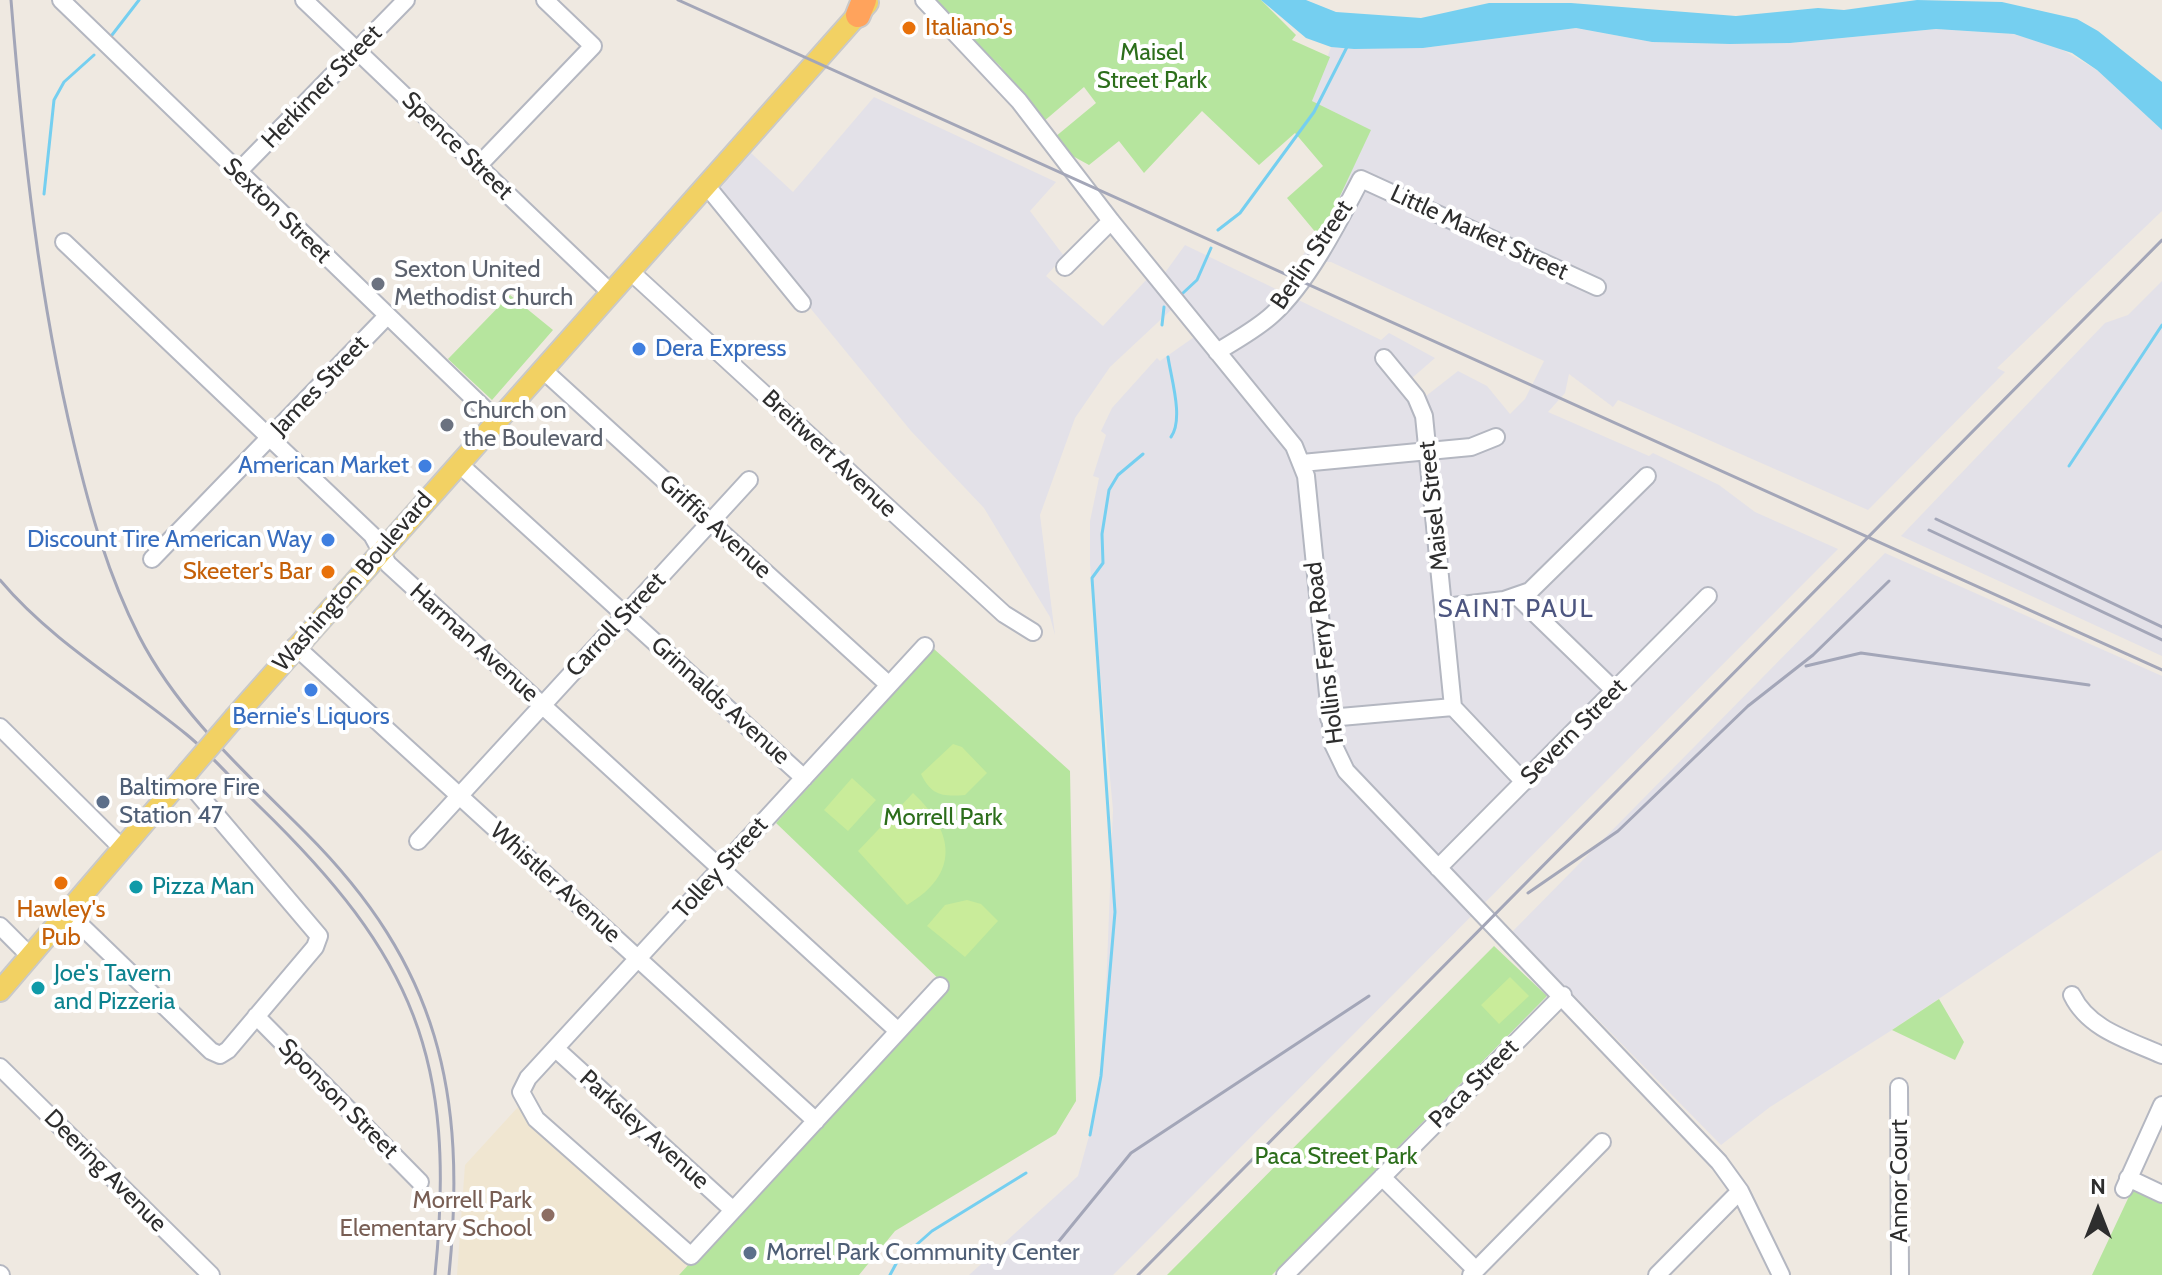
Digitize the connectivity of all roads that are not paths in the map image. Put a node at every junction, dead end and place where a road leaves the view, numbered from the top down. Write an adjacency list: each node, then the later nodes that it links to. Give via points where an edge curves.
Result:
1 (61, 0): 9 (street, Sexton Street)
2 (304, 0): 7 (street, Spence Street)
3 (406, 0): 7 (street, Herkimer Street)
4 (545, 0): 8 (street, via 593,46)
5 (924, 0): 12 (street, Hollins Ferry Road, via 1019,101)
6 (864, 5): 11 (main road, Washington Boulevard)
7 (358, 51): 8 (street, Spence Street); 9 (street, Herkimer Street)
8 (477, 167): 17 (street, Spence Street)
9 (237, 173): 19 (street, Sexton Street)
10 (1361, 179): 16 (street, Little Market Street); 20 (street, Berlin Street, via 1275,312)
11 (706, 185): 15 (main road, Washington Boulevard); 18 (street)
12 (1111, 221): 14 (street); 20 (street, Hollins Ferry Road)
13 (64, 242): 25 (street, Harman Avenue)
14 (1065, 267)
15 (630, 271): 17 (main road, Washington Boulevard); 38 (street, Breitwert Avenue, via 1004,614)
16 (1597, 287)
17 (610, 292): 22 (main road, Washington Boulevard)
18 (802, 303)
19 (387, 316): 23 (street, Sexton Street); 25 (street, James Street)
20 (1217, 352): 28 (street, Hollins Ferry Road)
21 (1384, 358): 26 (street, Maisel Street, via 1422,407)
22 (542, 369): 23 (main road, Washington Boulevard); 31 (street, Griffis Avenue)
23 (496, 420): 27 (main road, Washington Boulevard)
24 (1496, 437): 26 (street, via 1471,447)
25 (269, 438): 32 (street, Harman Avenue, via 372,535); 33 (street, James Street)
26 (1429, 452): 28 (street); 36 (street, Maisel Street)
27 (458, 463): 32 (main road, Washington Boulevard); 37 (street, Grinnalds Avenue)
28 (1302, 463): 45 (street, Hollins Ferry Road)
29 (1647, 476): 35 (street, via 1541,581)
30 (749, 480): 31 (street, Carroll Street)
31 (710, 522): 37 (street, Carroll Street); 41 (street, Griffis Avenue)
32 (379, 552): 39 (main road, Washington Boulevard); 43 (street, Harman Avenue)
33 (152, 559)
34 (1708, 596): 42 (street, Severn Street)
35 (1518, 597): 36 (street); 42 (street)
36 (1445, 607): 44 (street, Maisel Street)
37 (625, 615): 43 (street, Carroll Street); 48 (street, Grinnalds Avenue)
38 (1033, 632)
39 (295, 646): 47 (main road, Washington Boulevard, bridge); 50 (street, Whistler Avenue)
40 (925, 646): 41 (street, Tolley Street)
41 (889, 685): 48 (street, Tolley Street)
42 (1615, 691): 49 (street, Severn Street)
43 (542, 705): 50 (street, Carroll Street); 53 (street, Harman Avenue)
44 (1453, 707): 45 (street); 49 (street)
45 (1329, 718): 54 (street, Hollins Ferry Road, via 1333,744 1346,771)
46 (0, 727): 52 (street)
47 (185, 775): 52 (main road, Washington Boulevard); 63 (street, via 319,936)
48 (804, 778): 53 (street, Tolley Street)
49 (1524, 782): 54 (street, Severn Street)
50 (459, 796): 51 (street, Carroll Street); 58 (street, Whistler Avenue)
51 (418, 841)
52 (122, 848): 55 (main road, Washington Boulevard)
53 (721, 868): 58 (street, Tolley Street); 64 (street, Harman Avenue)
54 (1438, 868): 61 (street, Hollins Ferry Road)
55 (67, 912): 57 (main road, Washington Boulevard); 63 (street, via 211,1051 220,1055)
56 (0, 926): 57 (street)
57 (30, 956): 60 (main road, Washington Boulevard)
58 (638, 959): 65 (street, Tolley Street); 70 (street, Whistler Avenue)
59 (940, 986): 64 (street)
60 (0, 991)
61 (1563, 995): 72 (street, Paca Street); 74 (street, Hollins Ferry Road, via 1693,1132)
62 (2072, 995): 66 (street, via 2101,1027)
63 (256, 1016): 73 (street, Sponson Street)
64 (898, 1031): 70 (street)
65 (556, 1049): 76 (street, Parksley Avenue); 76 (street, Tolley Street, via 521,1092 536,1119 691,1256)
66 (2162, 1055)
67 (0, 1067): 78 (street, Deering Avenue)
68 (1899, 1087): 82 (street, Annor Court)
69 (2162, 1105): 75 (street, via 2126,1183)
70 (816, 1121): 76 (street)
71 (1602, 1142): 77 (street)
72 (1382, 1177): 77 (street); 79 (street, Paca Street)
73 (420, 1182)
74 (1740, 1191): 80 (street); 81 (street, Hollins Ferry Road)
75 (2162, 1194)
76 (733, 1210)
77 (1473, 1273)
78 (211, 1275)
79 (1285, 1275)
80 (1657, 1275)
81 (1781, 1275)
82 (1900, 1275)

